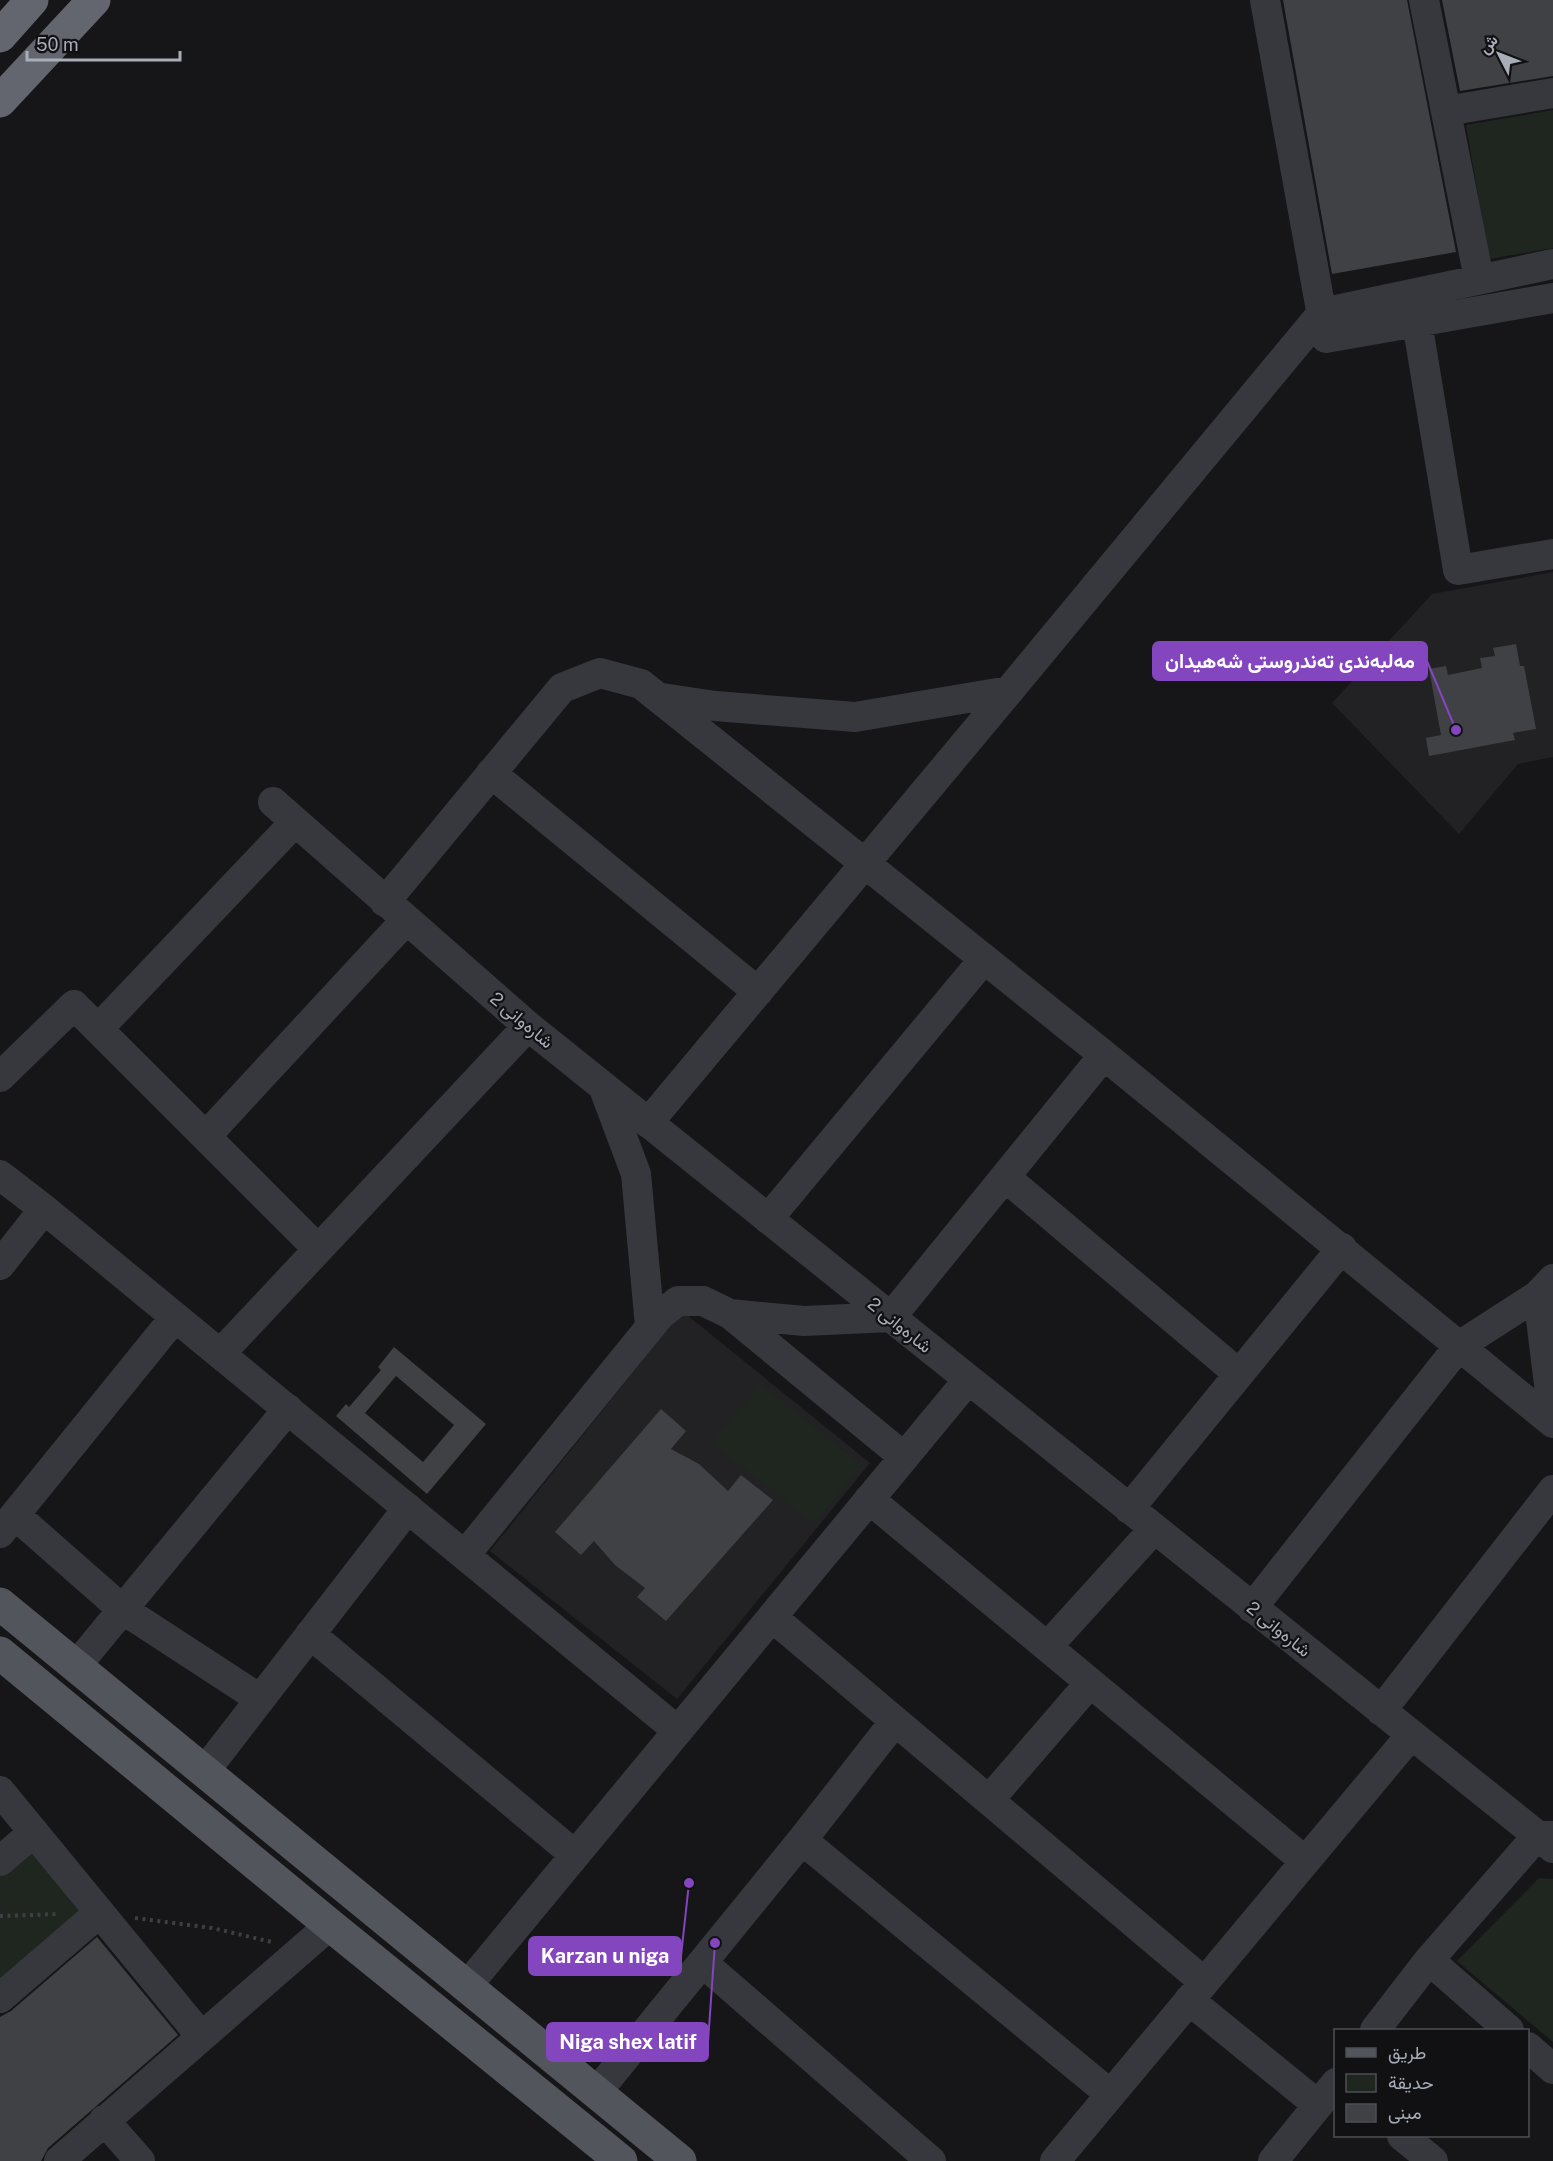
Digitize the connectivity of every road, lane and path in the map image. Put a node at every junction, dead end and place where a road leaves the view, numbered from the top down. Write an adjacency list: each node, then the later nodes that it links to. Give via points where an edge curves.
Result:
1 (32, 0): 5 (highway)
2 (94, 0): 7 (highway)
3 (1265, 0): 12 (street)
4 (1424, 0): 8 (street)
5 (0, 36)
6 (1553, 93): 8 (street)
7 (0, 101)
8 (1446, 111): 10 (street)
9 (1553, 264): 10 (street)
10 (1479, 279): 12 (street)
11 (1553, 298): 13 (street)
12 (1322, 313): 13 (street, via 1326,338); 15 (street)
13 (1417, 322): 14 (street, via 1458,570)
14 (1553, 554)
15 (1009, 691): 16 (street, via 855,717); 20 (street)
16 (659, 698): 17 (street, via 641,684 600,673 562,688); 20 (street)
17 (491, 773): 21 (street); 23 (street)
18 (273, 802): 19 (street, شارەوانی 2)
19 (295, 822): 21 (street, شارەوانی 2); 25 (street)
20 (866, 863): 22 (street); 23 (street)
21 (396, 911): 24 (street, شارەوانی 2); 30 (street)
22 (984, 959): 26 (street); 34 (street)
23 (758, 992): 29 (street)
24 (528, 1026): 28 (street, شارەوانی 2); 36 (street)
25 (98, 1029): 27 (street, via 74,1005); 30 (street)
26 (1104, 1055): 32 (street); 35 (street)
27 (0, 1077)
28 (603, 1086): 29 (street, شارەوانی 2); 42 (street, via 636,1174)
29 (648, 1123): 34 (street, شارەوانی 2)
30 (206, 1136): 36 (street)
31 (0, 1175): 33 (street)
32 (1005, 1177): 41 (street); 45 (street)
33 (44, 1209): 37 (street); 40 (street)
34 (768, 1219): 41 (street, شارەوانی 2)
35 (1342, 1248): 43 (street); 45 (street)
36 (318, 1249): 44 (street)
37 (0, 1265)
38 (1546, 1287): 43 (street); 47 (street)
39 (730, 1314): 41 (street, via 804,1321); 42 (street, via 703,1301 678,1301); 51 (street)
40 (175, 1317): 44 (street); 56 (street)
41 (891, 1317): 46 (street, شارەوانی 2)
42 (650, 1326): 58 (street)
43 (1459, 1346): 50 (street); 60 (street)
44 (220, 1354): 48 (street)
45 (1239, 1374): 55 (street)
46 (969, 1380): 51 (street); 55 (street, شارەوانی 2)
47 (1551, 1384): 49 (street)
48 (288, 1409): 54 (street); 61 (street)
49 (1553, 1417)
50 (1553, 1423)
51 (904, 1457): 53 (street)
52 (1553, 1491): 69 (street)
53 (868, 1499): 62 (street); 64 (street)
54 (408, 1508): 58 (street); 63 (street)
55 (1130, 1509): 57 (street, شارەوانی 2)
56 (7, 1524): 61 (street)
57 (1154, 1529): 60 (street, شارەوانی 2); 64 (street)
58 (465, 1556): 71 (street)
59 (0, 1604): 66 (main road)
60 (1252, 1608): 69 (street, شارەوانی 2)
61 (122, 1610): 66 (street); 68 (street)
62 (772, 1617): 70 (street); 71 (street)
63 (310, 1635): 68 (street); 79 (street)
64 (1047, 1647): 67 (street)
65 (1, 1654): 84 (main road)
66 (76, 1666): 73 (main road)
67 (1090, 1683): 75 (street); 81 (street)
68 (260, 1699): 73 (street)
69 (1381, 1711): 72 (street, شارەوانی 2)
70 (895, 1721): 75 (street); 77 (street)
71 (678, 1731): 79 (street)
72 (1411, 1735): 78 (street, شارەوانی 2); 81 (street)
73 (204, 1772): 88 (main road)
74 (0, 1791): 76 (street)
75 (989, 1800): 89 (street)
76 (34, 1832): 80 (street); 82 (street)
77 (802, 1840): 87 (street); 99 (street)
78 (1548, 1840): 85 (street)
79 (575, 1855): 88 (street)
80 (0, 1861)
81 (1305, 1861): 89 (street)
82 (99, 1913): 83 (path); 86 (path, via 212,1928 271,1941); 90 (street); 93 (street)
83 (0, 1916)
84 (330, 1925): 86 (street); 96 (main road)
85 (1429, 1960): 91 (street); 92 (street)
86 (289, 1961): 93 (street)
87 (703, 1963): 98 (street); 108 (street)
88 (466, 1987): 94 (main road)
89 (1196, 1991): 99 (street); 100 (street)
90 (0, 1998)
91 (1377, 2029)
92 (1507, 2029)
93 (201, 2036): 102 (street)
94 (527, 2037): 96 (main road, via 528,2045 520,2060); 98 (main road)
95 (1529, 2049): 97 (street)
96 (504, 2066): 101 (main road)
97 (1553, 2069)
98 (591, 2089): 101 (main road, via 571,2087 565,2091); 107 (main road)
99 (1110, 2094): 109 (street)
100 (1327, 2094): 110 (street)
101 (561, 2112): 106 (main road)
102 (104, 2120): 104 (street); 105 (street)
103 (1403, 2137): 111 (street)
104 (59, 2161)
105 (140, 2161)
106 (621, 2161)
107 (680, 2161)
108 (931, 2161)
109 (1054, 2161)
110 (1273, 2161)
111 (1433, 2161)

